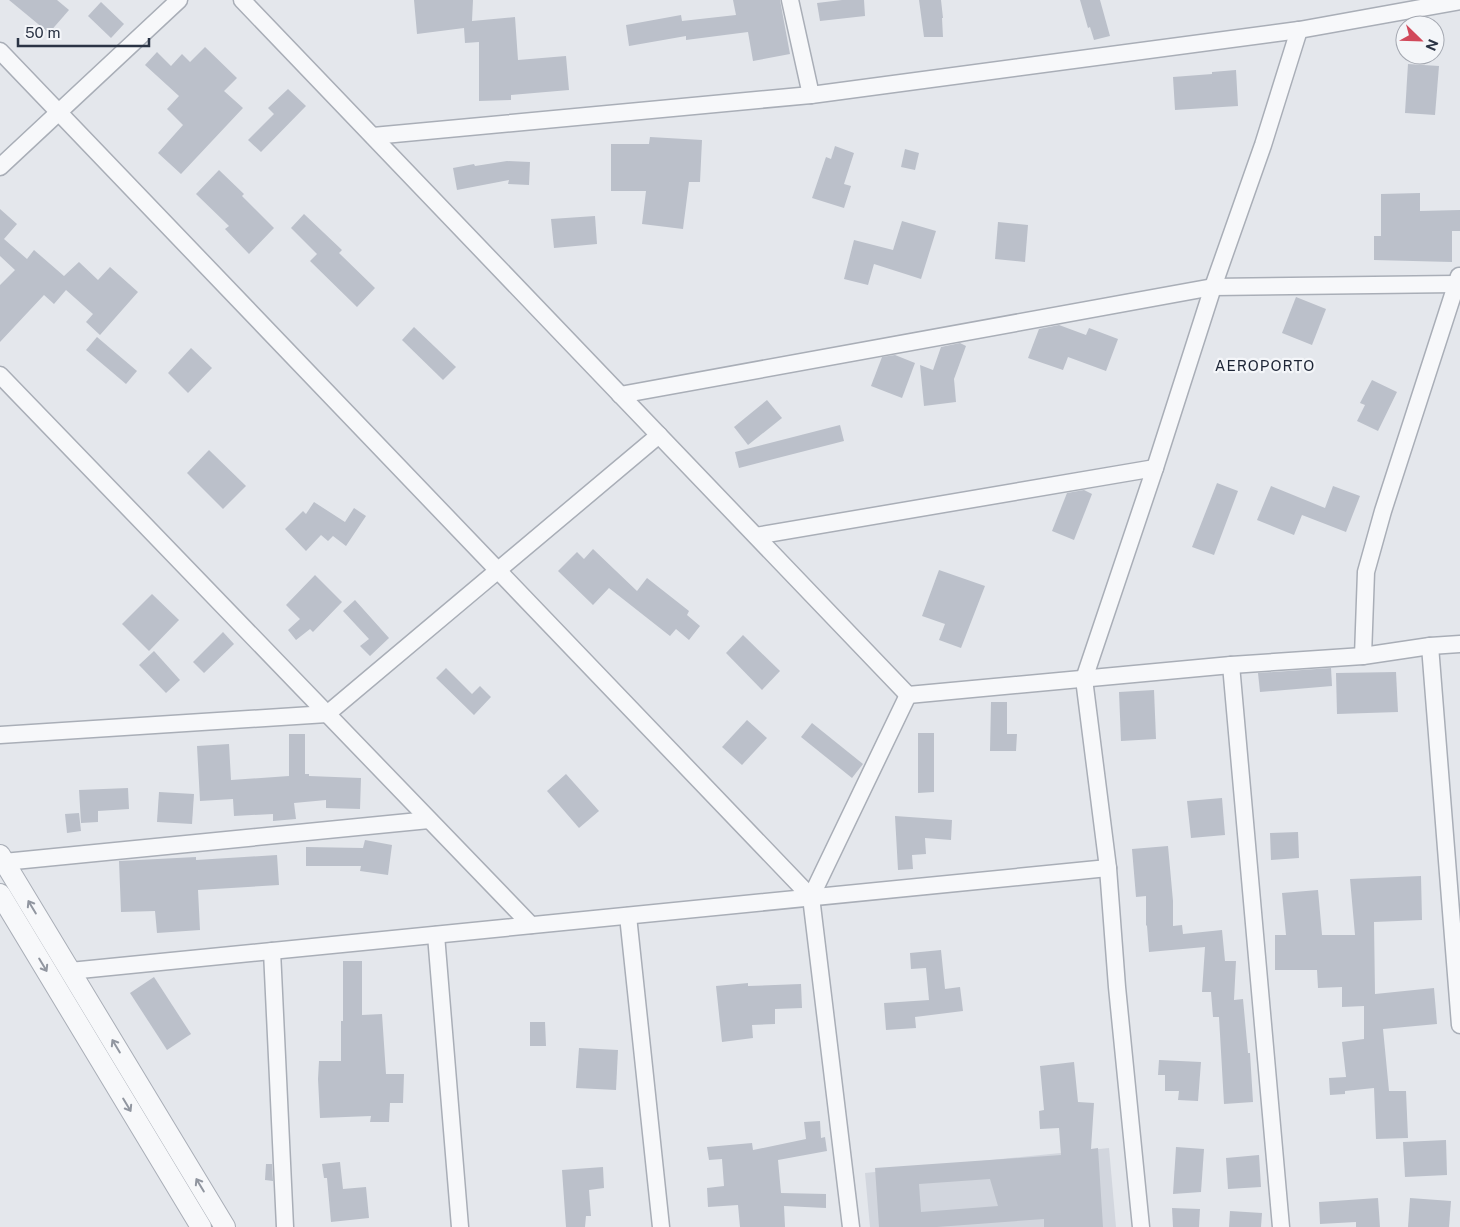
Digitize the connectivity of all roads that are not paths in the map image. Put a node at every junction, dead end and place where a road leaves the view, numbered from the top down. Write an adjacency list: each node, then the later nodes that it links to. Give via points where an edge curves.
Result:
1 (179, 0): 8 (street)
2 (242, 0): 9 (street)
3 (790, 0): 7 (street)
4 (1460, 1): 5 (street)
5 (1299, 30): 7 (street); 12 (street)
6 (0, 51): 8 (street)
7 (811, 95): 9 (street)
8 (59, 112): 10 (street); 18 (street)
9 (373, 136): 14 (street)
10 (0, 167)
11 (1458, 279): 12 (street); 21 (street, via 1366,572)
12 (1214, 287): 14 (street); 16 (street)
13 (0, 375): 25 (street)
14 (620, 395): 15 (street)
15 (659, 435): 17 (street); 18 (street)
16 (1155, 468): 17 (street); 23 (street)
17 (756, 536): 24 (street)
18 (498, 571): 25 (street); 31 (street)
19 (1460, 644): 20 (street)
20 (1430, 646): 21 (street); 35 (street)
21 (1363, 656): 22 (street)
22 (1231, 665): 23 (street); 46 (street)
23 (1084, 679): 24 (street); 29 (street)
24 (908, 695): 31 (street)
25 (327, 714): 26 (street); 27 (street)
26 (0, 735)
27 (429, 820): 28 (street); 33 (street)
28 (2, 858): 37 (street, one-way to 28)
29 (1108, 868): 31 (street); 45 (street)
30 (0, 894): 39 (street, one-way to 39)
31 (811, 897): 32 (street); 44 (street)
32 (628, 916): 33 (street); 43 (street)
33 (531, 925): 34 (street)
34 (436, 935): 36 (street); 42 (street)
35 (1457, 943): 38 (street)
36 (272, 951): 37 (street); 41 (street)
37 (70, 971): 40 (street, one-way to 37)
38 (1460, 1026)
39 (201, 1227)
40 (225, 1227)
41 (285, 1227)
42 (460, 1227)
43 (661, 1227)
44 (851, 1227)
45 (1141, 1227)
46 (1281, 1227)

